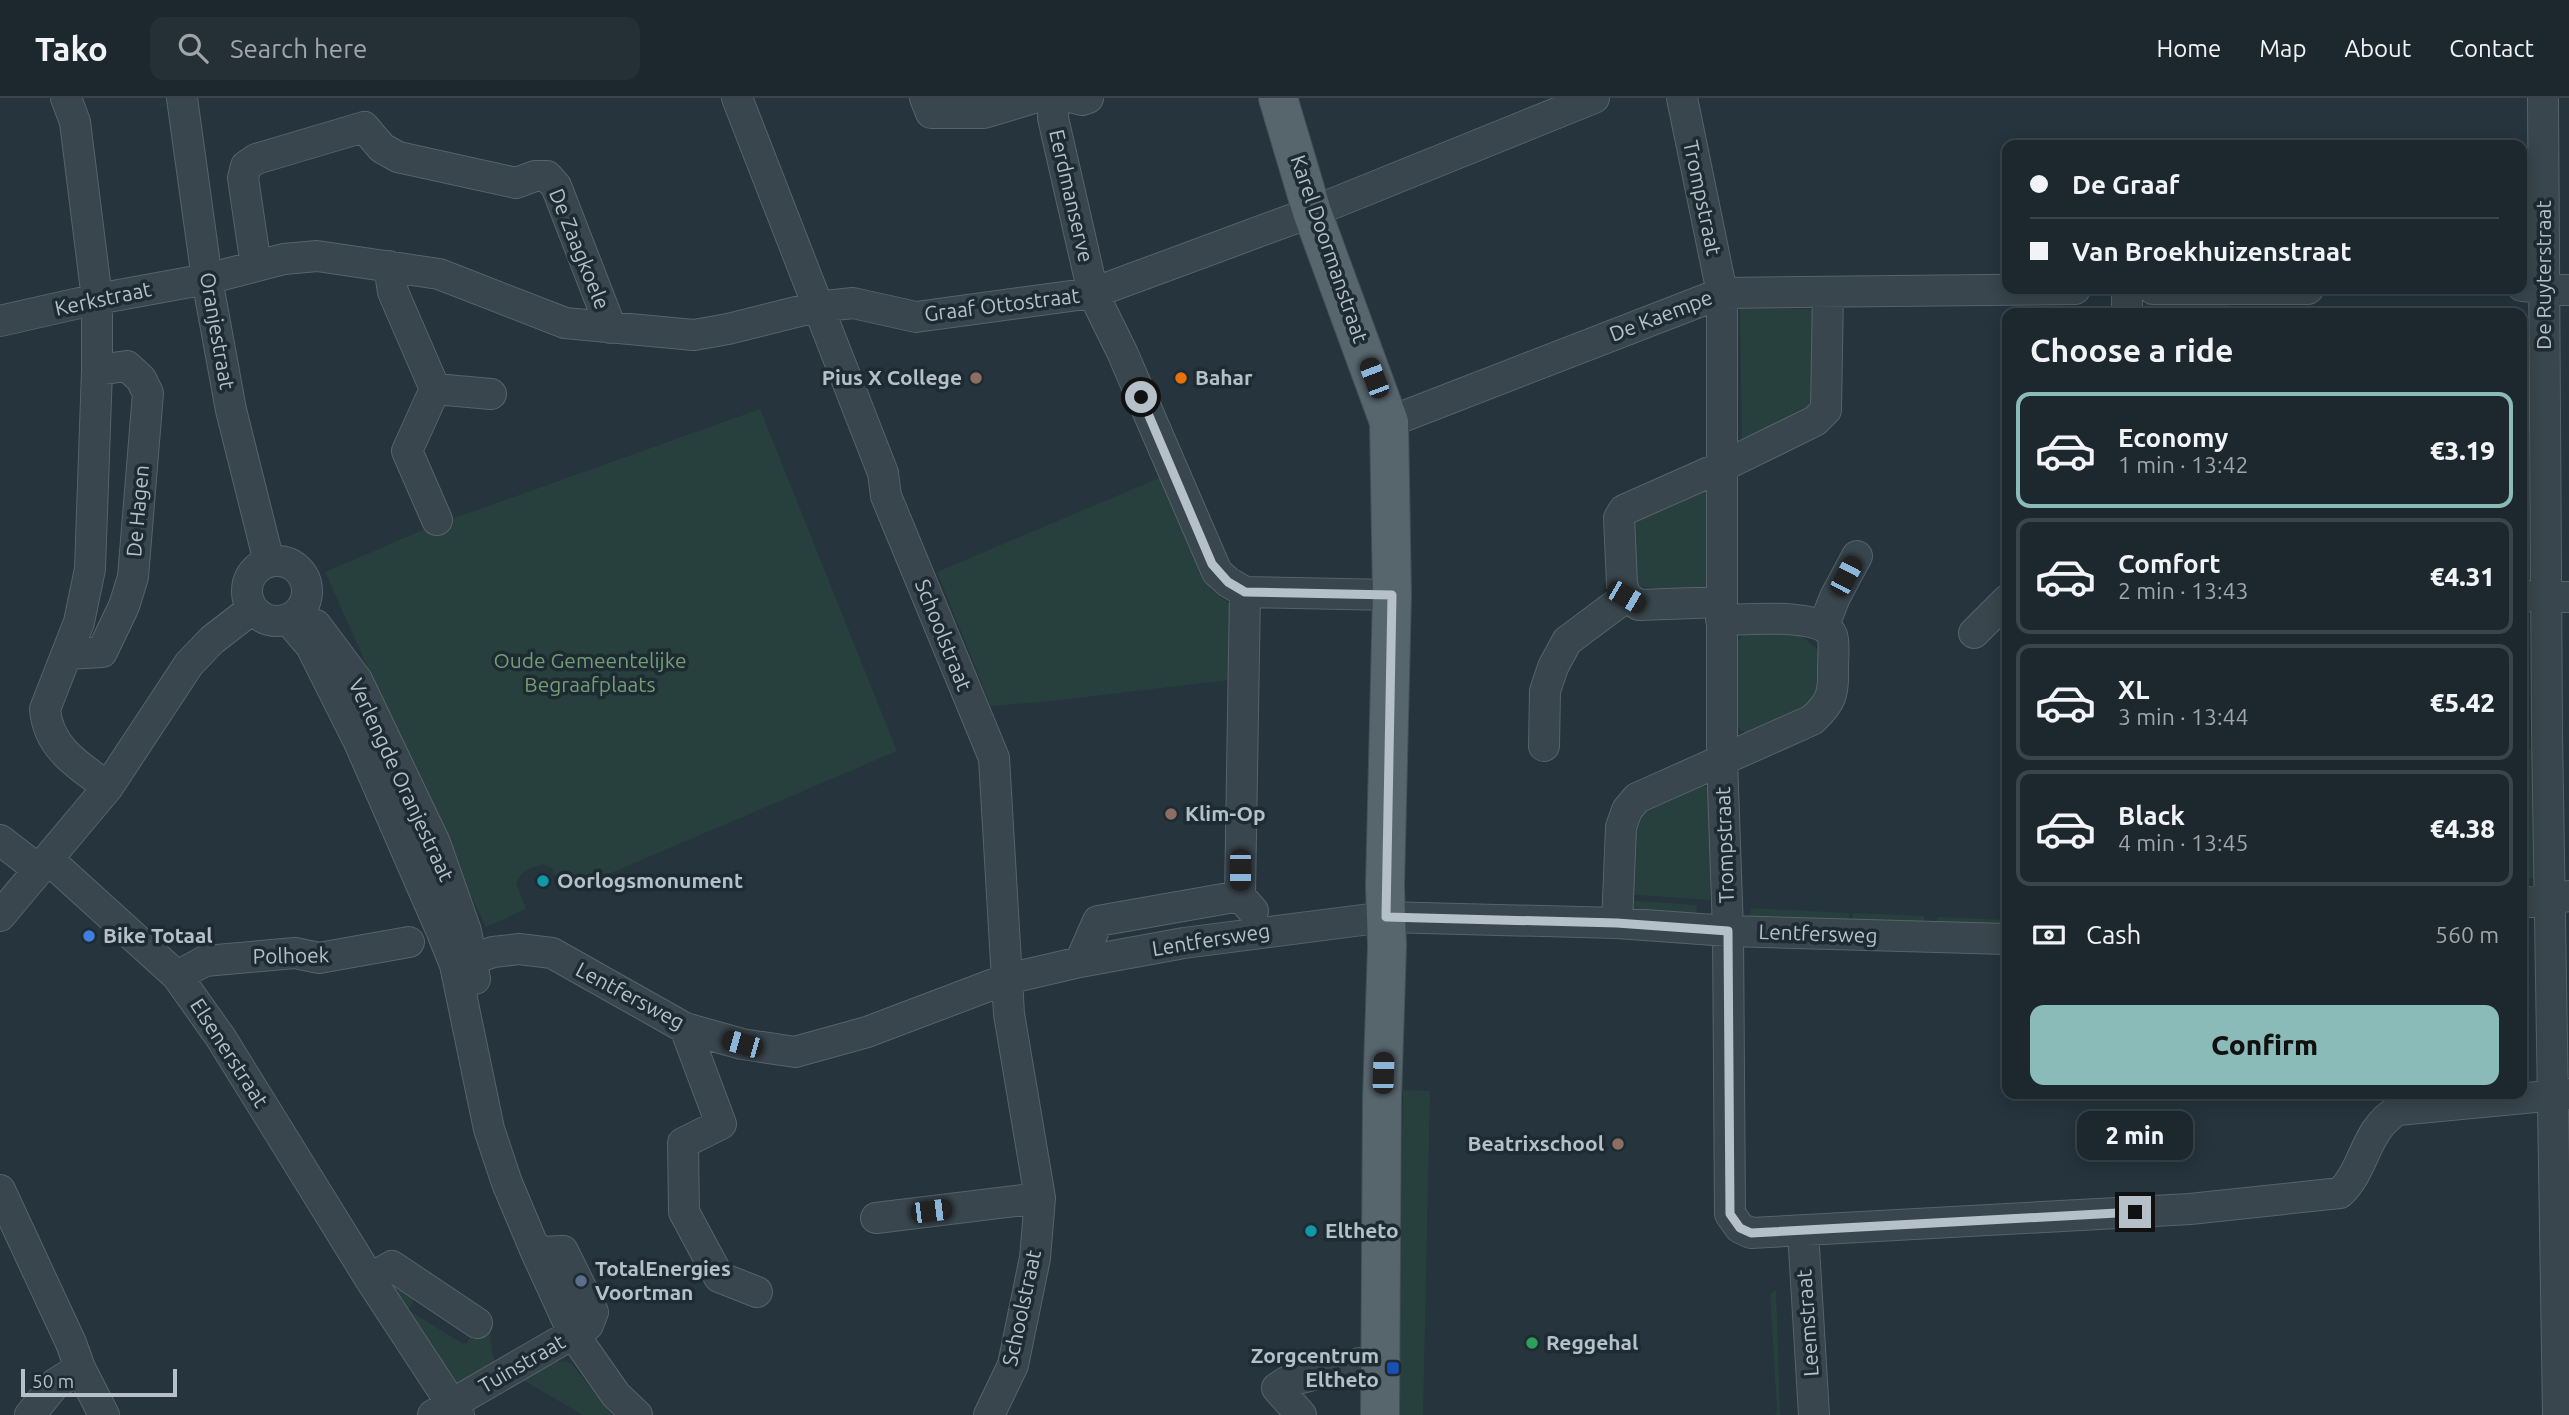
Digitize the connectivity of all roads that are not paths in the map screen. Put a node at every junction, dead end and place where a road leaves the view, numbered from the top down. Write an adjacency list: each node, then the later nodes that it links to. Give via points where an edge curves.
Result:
1 (66, 98): 24 (street, De Hagen, via 75,122)
2 (182, 98): 16 (street, Oranjestraat)
3 (737, 98): 26 (street, Schoolstraat)
4 (925, 98): 5 (street, via 931,113 984,113)
5 (1034, 98)
6 (1054, 98): 20 (street, Eerdmanserve, via 1053,118)
7 (1074, 98): 8 (street, Eerdmanserve)
8 (1088, 98)
9 (1278, 98): 13 (main road, Karel Doormanstraat)
10 (1594, 98): 13 (street, Graaf Ottostraat)
11 (1682, 98): 21 (street, Trompstraat)
12 (2543, 98): 17 (street, De Ruyterstraat)
13 (1312, 212): 20 (street, Graaf Ottostraat); 32 (main road, Karel Doormanstraat)
14 (389, 265): 15 (street, Graaf Ottostraat, via 317,257); 28 (street, Graaf Ottostraat, via 439,274 565,323); 30 (street, via 393,292)
15 (256, 266): 16 (street, Graaf Ottostraat); 28 (street, De Zaagkoele, via 243,178 246,166 256,159 364,127 382,148 398,156 516,183 547,176 556,186)
16 (207, 279): 24 (street, Kerkstraat); 37 (street, Oranjestraat, via 230,410)
17 (2545, 288): 33 (street, De Ruyterstraat)
18 (2002, 290): 19 (street, De Kaempe)
19 (1828, 292): 21 (street, De Kaempe); 34 (street, via 1826,410 1815,421)
20 (1093, 293): 26 (street, Graaf Ottostraat, via 916,317 853,303); 38 (street, Eerdmanserve, via 1212,564)
21 (1722, 293): 32 (street, De Kaempe); 34 (street, Trompstraat)
22 (2185, 294): 25 (street)
23 (2281, 294): 25 (street)
24 (97, 299): 27 (street, Kerkstraat); 29 (street, De Hagen)
25 (2237, 302)
26 (817, 307): 28 (street, Graaf Ottostraat, via 694,335); 67 (street, Schoolstraat, via 883,473 886,496 994,758)
27 (0, 321)
28 (611, 328)
29 (97, 370): 48 (street, De Hagen, via 90,569 82,613); 48 (street, De Hagen, via 127,366 148,393 133,577 102,652)
30 (435, 389): 31 (street); 35 (street, via 407,451)
31 (491, 394)
32 (1389, 422): 39 (main road, Karel Doormanstraat)
33 (2534, 457): 41 (street, De Ruyterstraat)
34 (1721, 467): 40 (street, via 1625,510 1619,518); 44 (street, Trompstraat)
35 (437, 520)
36 (1857, 556): 46 (street)
37 (269, 562): 43 (street, via 256,569 248,581); 45 (street, via 293,565 302,573 307,596)
38 (1245, 592): 39 (street); 55 (street)
39 (1392, 595): 58 (main road, Karel Doormanstraat)
40 (1626, 597): 44 (street, via 1639,605); 50 (street, via 1566,641 1545,691)
41 (2546, 597): 49 (street, De Ruyterstraat)
42 (2002, 605): 47 (street)
43 (252, 609): 45 (street, via 273,621); 52 (street, via 212,639 189,664)
44 (1722, 611): 46 (street); 51 (street, Trompstraat)
45 (296, 613): 64 (street, Verlengde Oranjestraat, via 357,680 435,843 466,931)
46 (1824, 625): 51 (street, Trompstraat, via 1832,635 1833,687 1828,706 1812,720)
47 (1974, 633)
48 (66, 654): 52 (street, De Hagen, via 45,709 46,723 66,755)
49 (2534, 736): 56 (street, De Ruyterstraat)
50 (1544, 746)
51 (1722, 758): 59 (street, Trompstraat, via 1637,798 1627,810 1620,827); 61 (street, Trompstraat)
52 (108, 787): 54 (street)
53 (0, 840): 54 (street, Elsenerstraat)
54 (44, 864): 57 (street); 66 (street, Elsenerstraat)
55 (1240, 896): 60 (street); 65 (street, via 1098,921)
56 (2547, 900): 69 (street, De Ruyterstraat)
57 (0, 915)
58 (1386, 917): 59 (street, Lentfersweg); 60 (street, Lentfersweg); 80 (main road, Karel Doormanstraat)
59 (1617, 923): 61 (street, Lentfersweg)
60 (1268, 931): 65 (street, Lentfersweg)
61 (1728, 931): 62 (street, Lentfersweg); 75 (street, Trompstraat, via 1730,1214 1740,1228 1751,1233)
62 (2002, 939)
63 (409, 942): 66 (street, Polhoek, via 319,958 295,953 205,961)
64 (464, 962): 68 (street, Lentfersweg, via 519,949 552,953); 79 (street, Verlengde Oranjestraat, via 482,1045 481,1091 489,1129 507,1184)
65 (1080, 962): 67 (street, Lentfersweg)
66 (177, 976): 76 (street, Elsenerstraat, via 221,1038)
67 (1007, 979): 68 (street, Lentfersweg, via 867,1032 795,1052 742,1044); 73 (street, Schoolstraat)
68 (685, 1027): 77 (street, via 721,1124 683,1143 684,1212 719,1277)
69 (2561, 1094): 70 (street, Trompstraat); 90 (street, De Ruyterstraat)
70 (2527, 1097)
71 (2510, 1099): 75 (street, Trompstraat, via 2398,1110 2385,1118 2367,1144 2351,1182 2340,1193 2190,1209)
72 (0, 1190): 81 (street)
73 (1041, 1198): 74 (street); 86 (street, Schoolstraat, via 1035,1258 1013,1365)
74 (876, 1217)
75 (1803, 1231): 89 (street, Leemstraat)
76 (370, 1279): 78 (street, via 392,1266); 82 (street, Elsenerstraat)
77 (757, 1292)
78 (477, 1323)
79 (574, 1335): 82 (street, Tuinstraat); 85 (street, Verlengde Oranjestraat)
80 (1379, 1364): 87 (street, via 1360,1363 1277,1388); 88 (main road, Karel Doormanstraat)
81 (79, 1368): 83 (street, via 55,1384); 84 (street)
82 (448, 1411)
83 (30, 1415)
84 (104, 1415)
85 (637, 1415)
86 (989, 1415)
87 (1301, 1415)
88 (1380, 1415)
89 (1814, 1415)
90 (2558, 1415)

